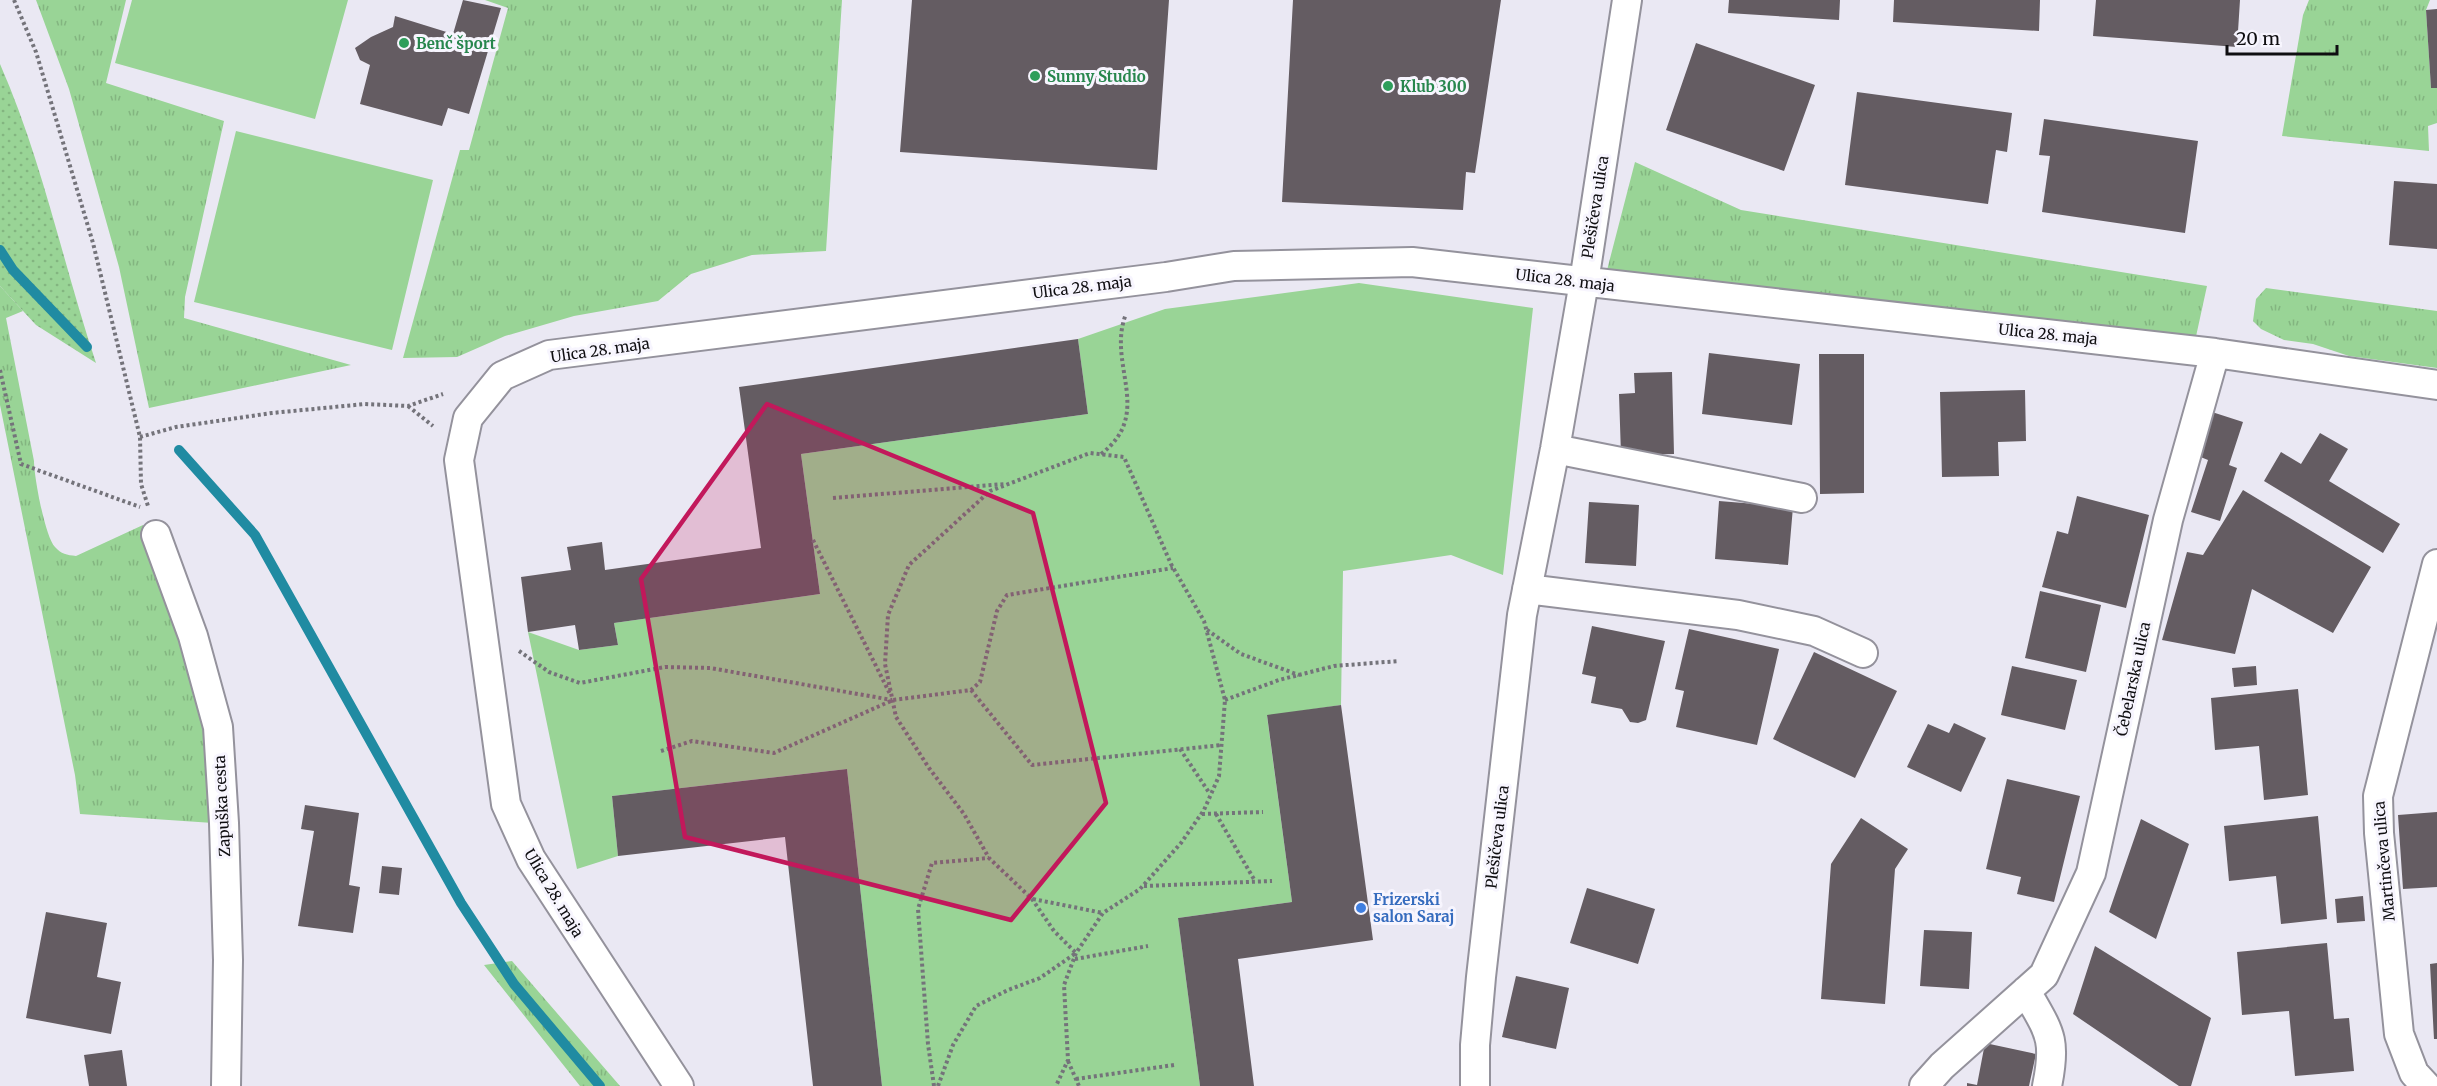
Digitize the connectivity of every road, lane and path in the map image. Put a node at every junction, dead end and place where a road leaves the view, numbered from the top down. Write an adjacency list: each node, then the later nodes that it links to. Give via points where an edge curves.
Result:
1 (14, 0): 11 (path, via 36,52 93,243)
2 (1627, 0): 3 (street, Plešičeva ulica)
3 (1584, 282): 5 (street, Ulica 28. maja); 12 (street, Plešičeva ulica); 22 (street, Ulica 28. maja, via 1412,262 1234,266 549,356 502,376 468,418 459,460)
4 (1130, 305): 13 (path, via 1120,331 1127,422 1116,442)
5 (2215, 353): 7 (street, Ulica 28. maja); 46 (street, Čebelarska ulica, via 2168,520 2091,873 2044,975)
6 (0, 370): 11 (path, via 21,464 149,510 141,484)
7 (2437, 385)
8 (449, 392): 9 (path)
9 (408, 406): 10 (path, via 432,424); 11 (path, via 365,404 272,412 176,427)
10 (437, 433)
11 (140, 437)
12 (1556, 449): 16 (street); 21 (street, Plešičeva ulica)
13 (1100, 454): 14 (path, via 1090,453); 20 (path, via 1124,457)
14 (1009, 483): 15 (path); 28 (path, via 990,491 909,566 888,615 885,664)
15 (833, 498)
16 (1802, 498)
17 (156, 536): 50 (street, Zapuška cesta, via 193,636 218,727 227,937)
18 (813, 540): 28 (path)
19 (2437, 564): 59 (street, Martinčeva ulica, via 2378,796 2399,1034 2414,1073)
20 (1173, 568): 23 (path); 27 (path, via 1007,595 997,611 980,682)
21 (1527, 590): 24 (street, via 1738,615 1814,631); 56 (street, Plešičeva ulica, via 1480,988)
22 (481, 624): 28 (path, via 549,672 580,683 665,667 710,668); 51 (street, Ulica 28. maja, via 506,804 531,859)
23 (1207, 629): 26 (path, via 1240,654); 29 (path)
24 (1863, 653)
25 (1399, 661): 26 (path, via 1334,666)
26 (1299, 675): 29 (path)
27 (971, 690): 28 (path); 31 (path, via 1032,765)
28 (893, 700): 32 (path, via 774,753 692,741); 37 (path, via 896,717 964,814)
29 (1225, 700): 30 (path)
30 (1222, 745): 31 (path); 33 (path, via 1219,776)
31 (1180, 749): 33 (path)
32 (661, 751)
33 (1210, 795): 35 (path)
34 (1263, 812): 36 (path)
35 (1201, 814): 36 (path); 40 (path)
36 (1216, 814): 38 (path)
37 (989, 858): 41 (path); 52 (path, via 932,862 918,909)
38 (1255, 881): 39 (path); 40 (path)
39 (1272, 881)
40 (1143, 886): 42 (path)
41 (1032, 899): 42 (path); 44 (path, via 1053,931)
42 (1102, 913): 44 (path)
43 (1148, 946): 45 (path)
44 (1076, 953): 45 (path); 53 (path, via 1040,978 976,1006 954,1045)
45 (1075, 959): 47 (path, via 1064,985)
46 (2026, 991): 57 (street, Čebelarska ulica); 58 (street, via 2051,1035 2052,1064)
47 (1068, 1060): 49 (path); 54 (path)
48 (1174, 1065): 49 (path)
49 (1076, 1079): 55 (path)
50 (226, 1086)
51 (679, 1086)
52 (933, 1086)
53 (938, 1086)
54 (1056, 1086)
55 (1079, 1086)
56 (1475, 1086)
57 (1924, 1086)
58 (2047, 1086)
59 (2426, 1086)

